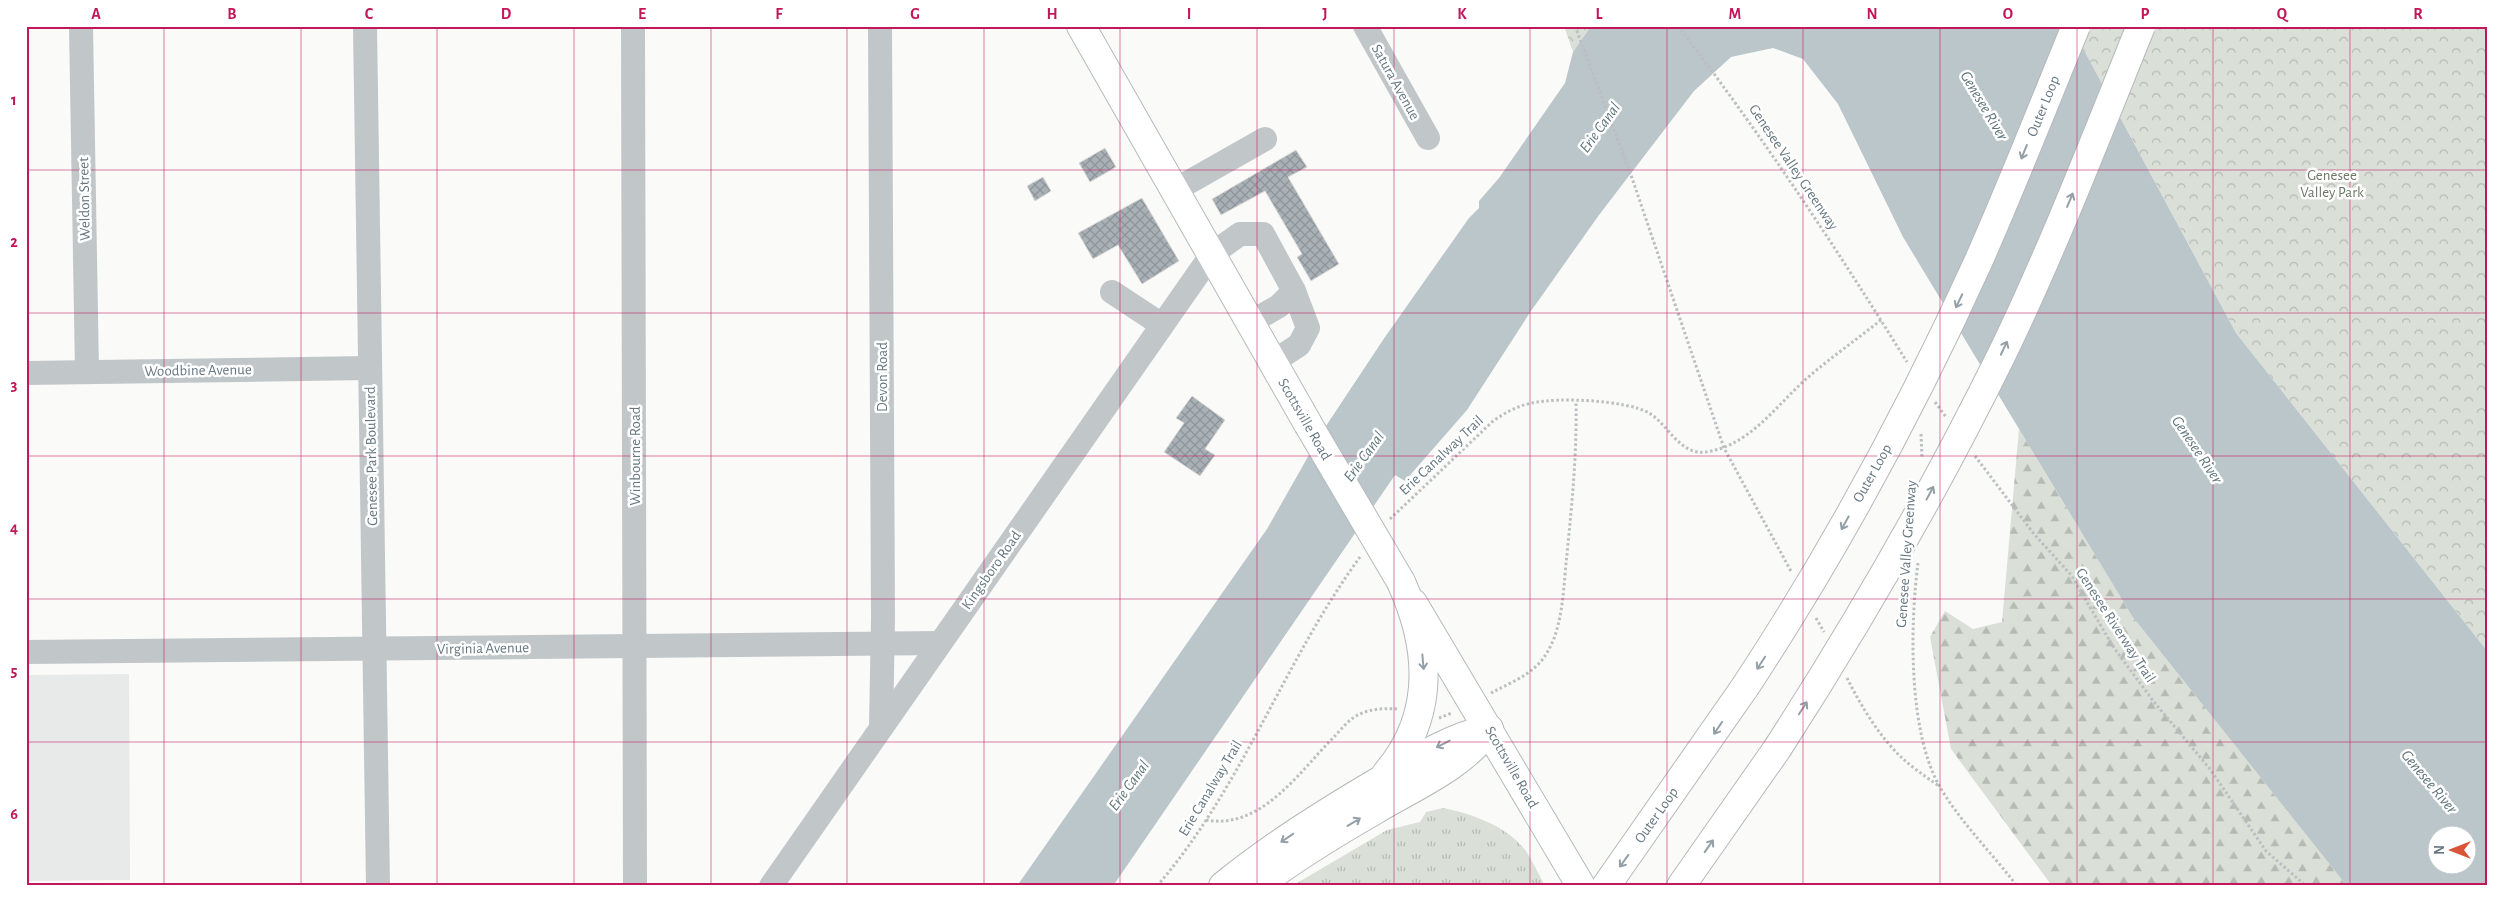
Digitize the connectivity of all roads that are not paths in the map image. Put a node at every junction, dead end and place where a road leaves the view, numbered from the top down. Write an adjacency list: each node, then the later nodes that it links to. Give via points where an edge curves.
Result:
1 (81, 26): 19 (street, Weldon Street)
2 (365, 26): 18 (street, Genesee Park Boulevard)
3 (633, 26): 24 (street, Winbourne Road)
4 (880, 26): 23 (street, Devon Road)
5 (1081, 26): 11 (main road, Scottsville Road)
6 (1365, 26): 9 (street, Satura Avenue)
7 (2076, 26): 36 (main road, Outer Loop, one-way to 36, bridge, via 1992,230 1920,381 1824,560 1745,687)
8 (2141, 26): 37 (main road, one-way to 8, bridge, via 1777,749 1892,561 1997,363 2050,247)
9 (1428, 138)
10 (1265, 139): 11 (street)
11 (1175, 190): 12 (main road, Scottsville Road)
12 (1212, 254): 13 (street, Kingsboro Road, via 1240,234 1263,234); 15 (main road, Scottsville Road); 16 (street, Kingsboro Road)
13 (1294, 291): 15 (street, via 1278,306); 17 (street, via 1308,328 1299,345)
14 (1112, 292): 16 (street)
15 (1251, 322): 17 (main road, Scottsville Road)
16 (1162, 325): 22 (street, Kingsboro Road)
17 (1273, 362): 21 (main road, Scottsville Road, bridge)
18 (370, 368): 19 (street, Woodbine Avenue); 25 (street, Genesee Park Boulevard)
19 (87, 372): 20 (street, Woodbine Avenue)
20 (26, 373)
21 (1401, 582): 28 (main road, Scottsville Road); 29 (main road, one-way to 29, via 1422,648 1423,690 1419,713 1408,741 1392,766)
22 (940, 643): 23 (street, Virginia Avenue); 27 (street, Kingsboro Road)
23 (883, 644): 24 (street, Virginia Avenue); 27 (street, Devon Road)
24 (635, 646): 25 (street, Virginia Avenue); 31 (street, Winbourne Road)
25 (373, 649): 26 (street, Virginia Avenue); 30 (street, Genesee Park Boulevard)
26 (26, 652)
27 (881, 728): 32 (street, Kingsboro Road)
28 (1489, 729): 29 (main road, one-way to 29, via 1444,743); 34 (main road, one-way to 28, via 1338,832 1458,761 1480,742); 35 (main road, Scottsville Road)
29 (1374, 785): 33 (main road, one-way to 33, via 1302,828)
30 (378, 886)
31 (635, 886)
32 (771, 886)
33 (1223, 886)
34 (1256, 886)
35 (1581, 886)
36 (1606, 886)
37 (1681, 886)

